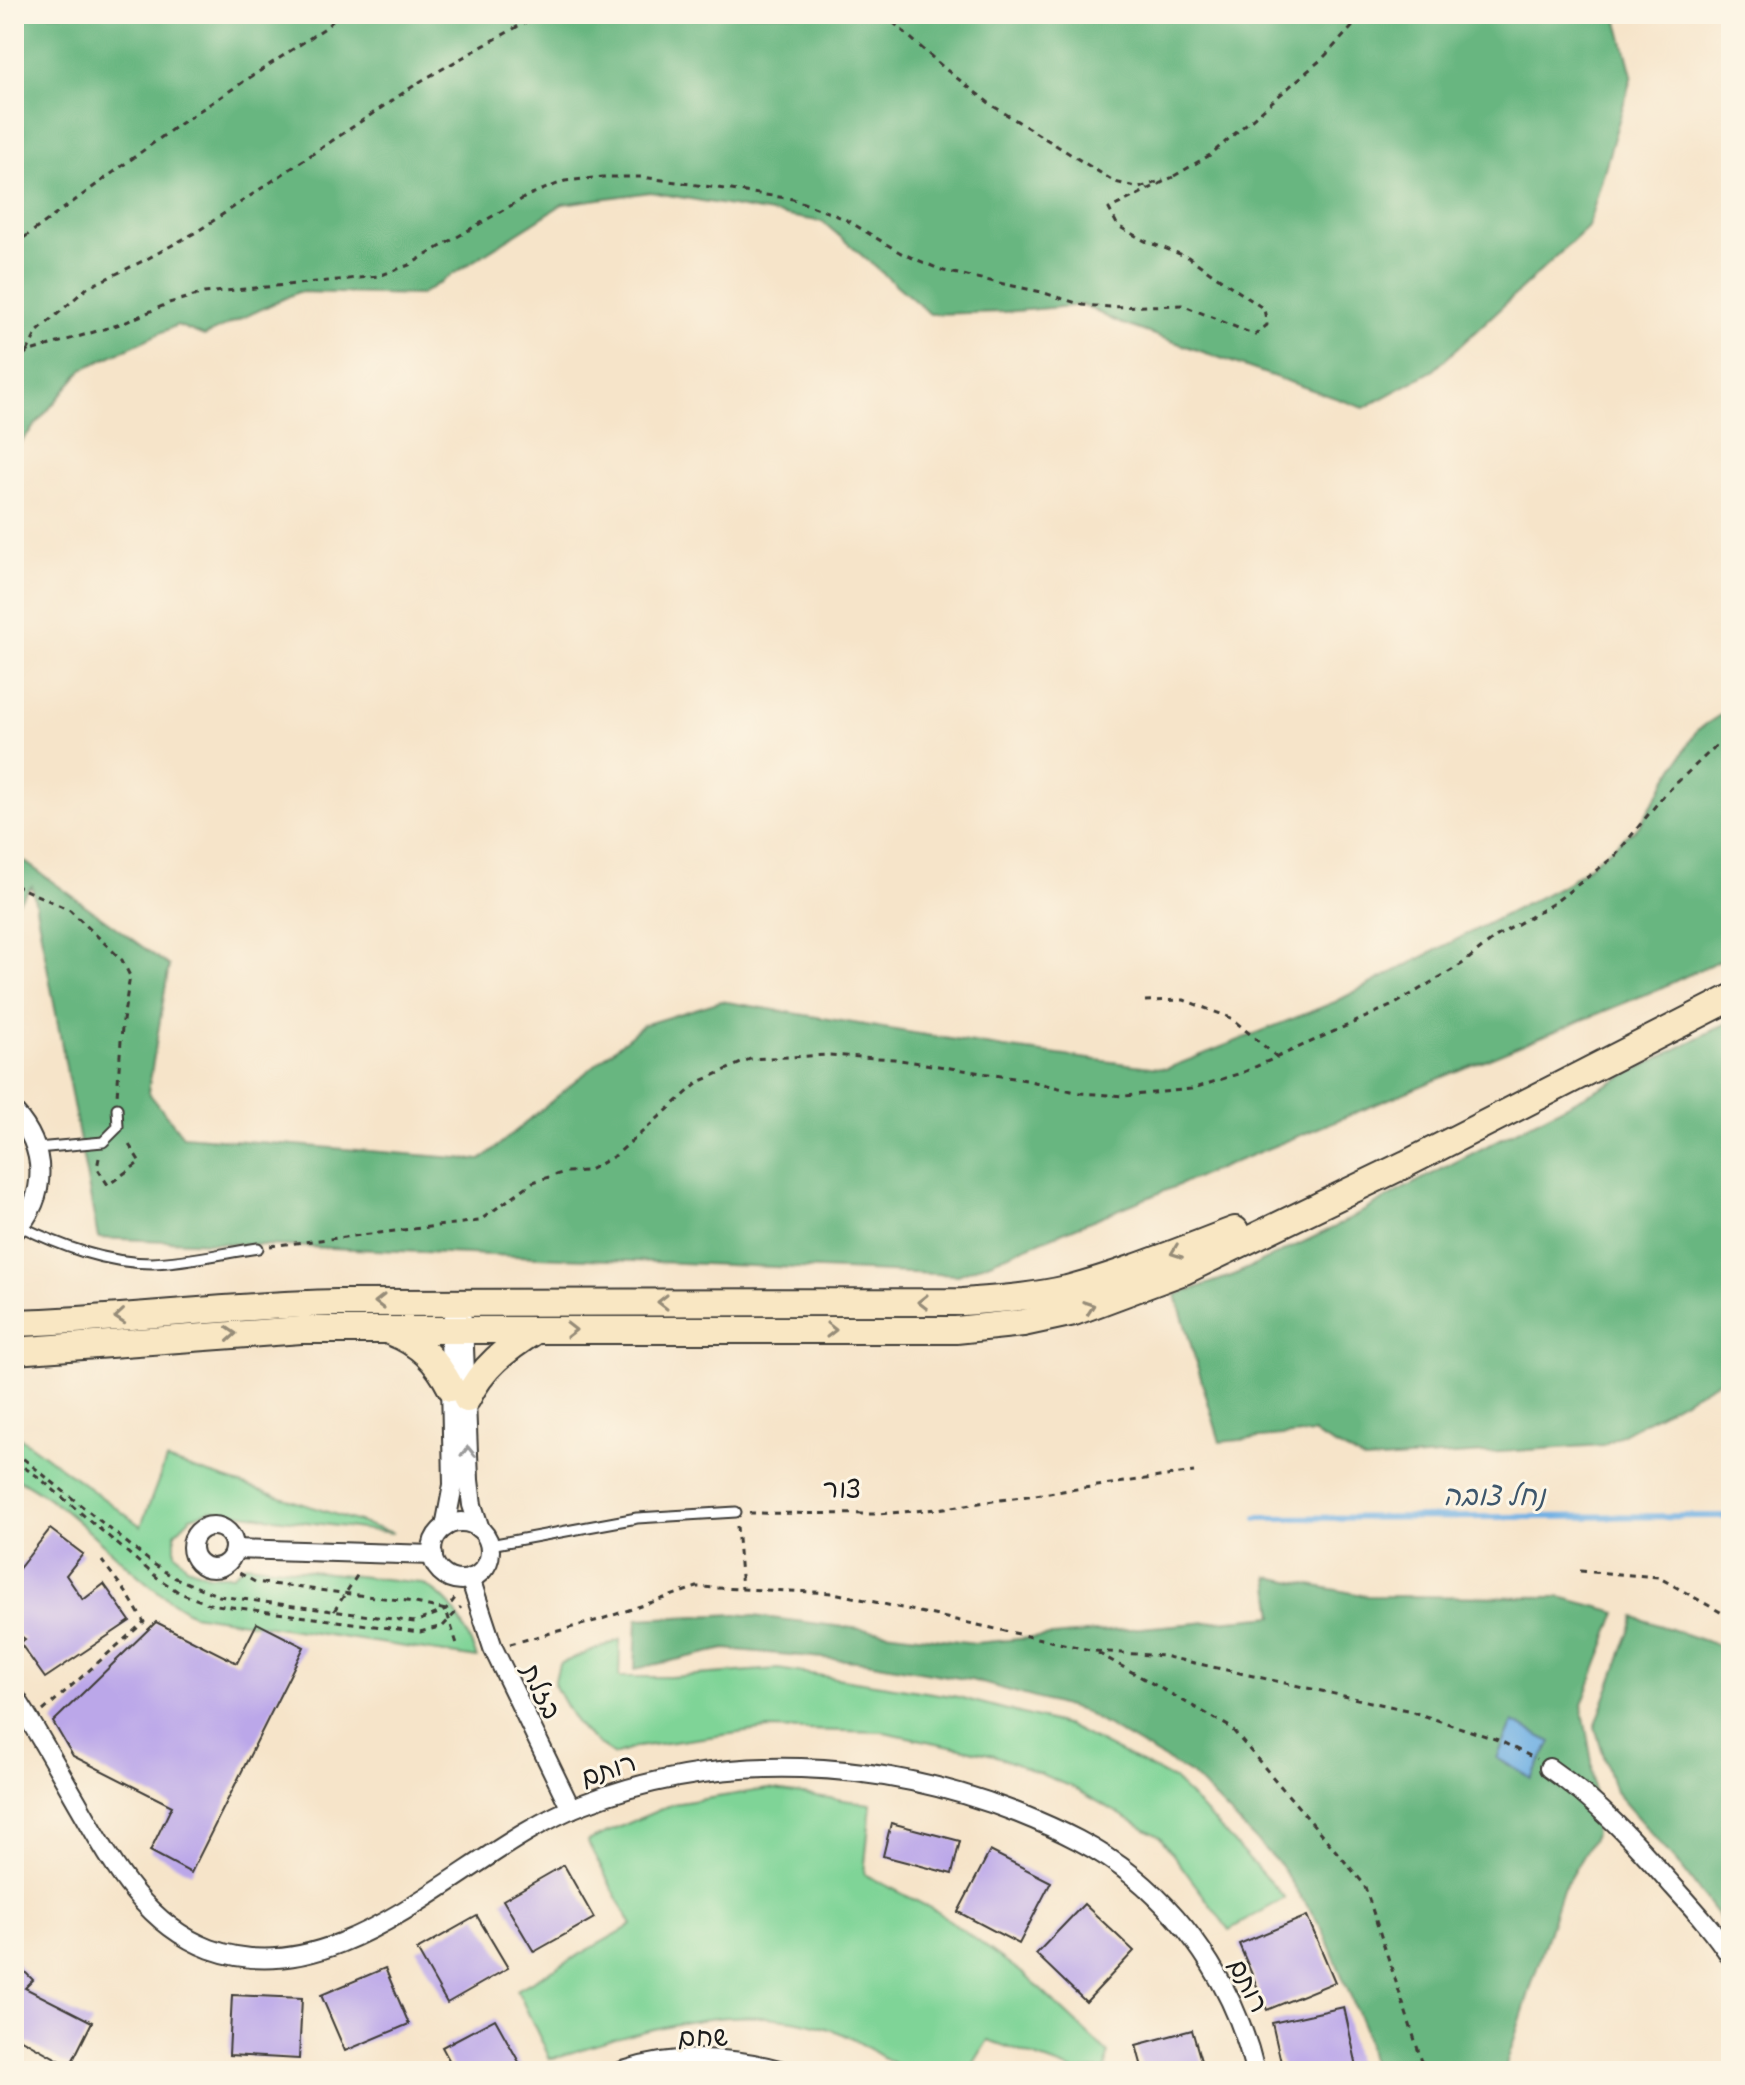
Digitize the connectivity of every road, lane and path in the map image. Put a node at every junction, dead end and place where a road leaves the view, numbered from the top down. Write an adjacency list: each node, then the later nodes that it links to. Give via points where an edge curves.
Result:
1 (340, 14): 8 (path)
2 (550, 14): 9 (path, via 421,81 198,231 87,288 37,332)
3 (884, 14): 7 (path, via 993,106 1115,182 1139,188)
4 (1357, 14): 7 (path, via 1353,26 1323,58 1210,155)
5 (14, 121): 6 (path, via 24,144)
6 (14, 156)
7 (1173, 177): 9 (path, via 1109,209 1118,226 1188,257 1264,309 1267,325 1255,335 1182,305 1083,305 944,271 901,253 845,219 793,199 642,177 603,177 565,181 529,195 409,265 379,276 204,293)
8 (14, 245)
9 (27, 352): 10 (path)
10 (14, 364)
11 (1731, 736): 15 (path, via 1664,795 1615,856 1554,903 1395,1004)
12 (14, 885): 16 (path, via 70,910 122,960 130,976)
13 (1731, 998): 21 (main road)
14 (1145, 1001): 15 (path, via 1184,1000 1231,1018)
15 (1277, 1057): 23 (path, via 1191,1089 1125,1096 1080,1093 894,1059 750,1059 699,1082 616,1155 587,1171 533,1182 479,1221)
16 (117, 1108): 18 (lane)
17 (14, 1112): 20 (street)
18 (118, 1127): 19 (lane); 19 (path, via 140,1162 108,1185 97,1168)
19 (103, 1142): 20 (lane)
20 (37, 1148): 22 (street, via 33,1205)
21 (1406, 1164): 24 (main road, one-way to 24, via 1123,1272 1020,1297 963,1302); 28 (main road, one-way to 21, via 956,1330 1023,1323 1074,1312 1157,1282)
22 (17, 1229): 23 (lane, via 123,1262 154,1263)
23 (258, 1248)
24 (458, 1302): 25 (main road, one-way to 25, via 268,1304); 27 (street)
25 (14, 1323)
26 (384, 1330): 27 (main road); 29 (main road, one-way to 26, via 238,1333); 30 (main road, via 424,1350)
27 (458, 1330): 28 (main road); 30 (street)
28 (536, 1330): 30 (main road, via 494,1359)
29 (14, 1351)
30 (459, 1394): 35 (street); 36 (street, one-way to 30, via 472,1505)
31 (14, 1451): 46 (path, via 182,1582 219,1596)
32 (14, 1461): 48 (path, via 159,1579 194,1599 420,1632)
33 (1194, 1472): 34 (path, צור, via 909,1512)
34 (736, 1512): 36 (lane); 43 (path)
35 (445, 1527): 36 (street, via 463,1522); 38 (street, via 435,1539)
36 (485, 1537): 42 (street, via 488,1561)
37 (371, 1554): 38 (street); 39 (street); 44 (path)
38 (433, 1555): 42 (street, via 446,1575)
39 (230, 1557): 44 (path, via 255,1582)
40 (102, 1561): 53 (path, via 144,1622)
41 (1580, 1571): 47 (path, via 1658,1577)
42 (472, 1586): 45 (path); 48 (path); 50 (street, בזלת)
43 (742, 1589): 50 (path, via 697,1587); 51 (path, via 834,1593)
44 (346, 1593): 45 (path); 46 (path)
45 (446, 1610): 46 (path, via 415,1622); 48 (path)
46 (334, 1611)
47 (1731, 1618)
48 (449, 1620): 49 (path)
49 (458, 1647)
50 (493, 1648): 55 (street, בזלת)
51 (1095, 1651): 54 (path, via 1163,1656 1407,1710 1498,1740); 60 (path, via 1230,1727 1364,1884)
52 (14, 1695): 53 (street, רותם)
53 (31, 1722): 55 (street, רותם, via 133,1892 183,1936 238,1957 296,1957 355,1938 516,1837)
54 (1549, 1768): 56 (street, via 1582,1790 1629,1836)
55 (571, 1809): 59 (street, רותם, via 650,1782 721,1770 792,1768 929,1785 1048,1824 1134,1877 1184,1927 1222,1981)
56 (1731, 1957)
57 (623, 2071): 58 (street, שחם, via 695,2059)
58 (783, 2071)
59 (1255, 2071)
60 (1425, 2071)

